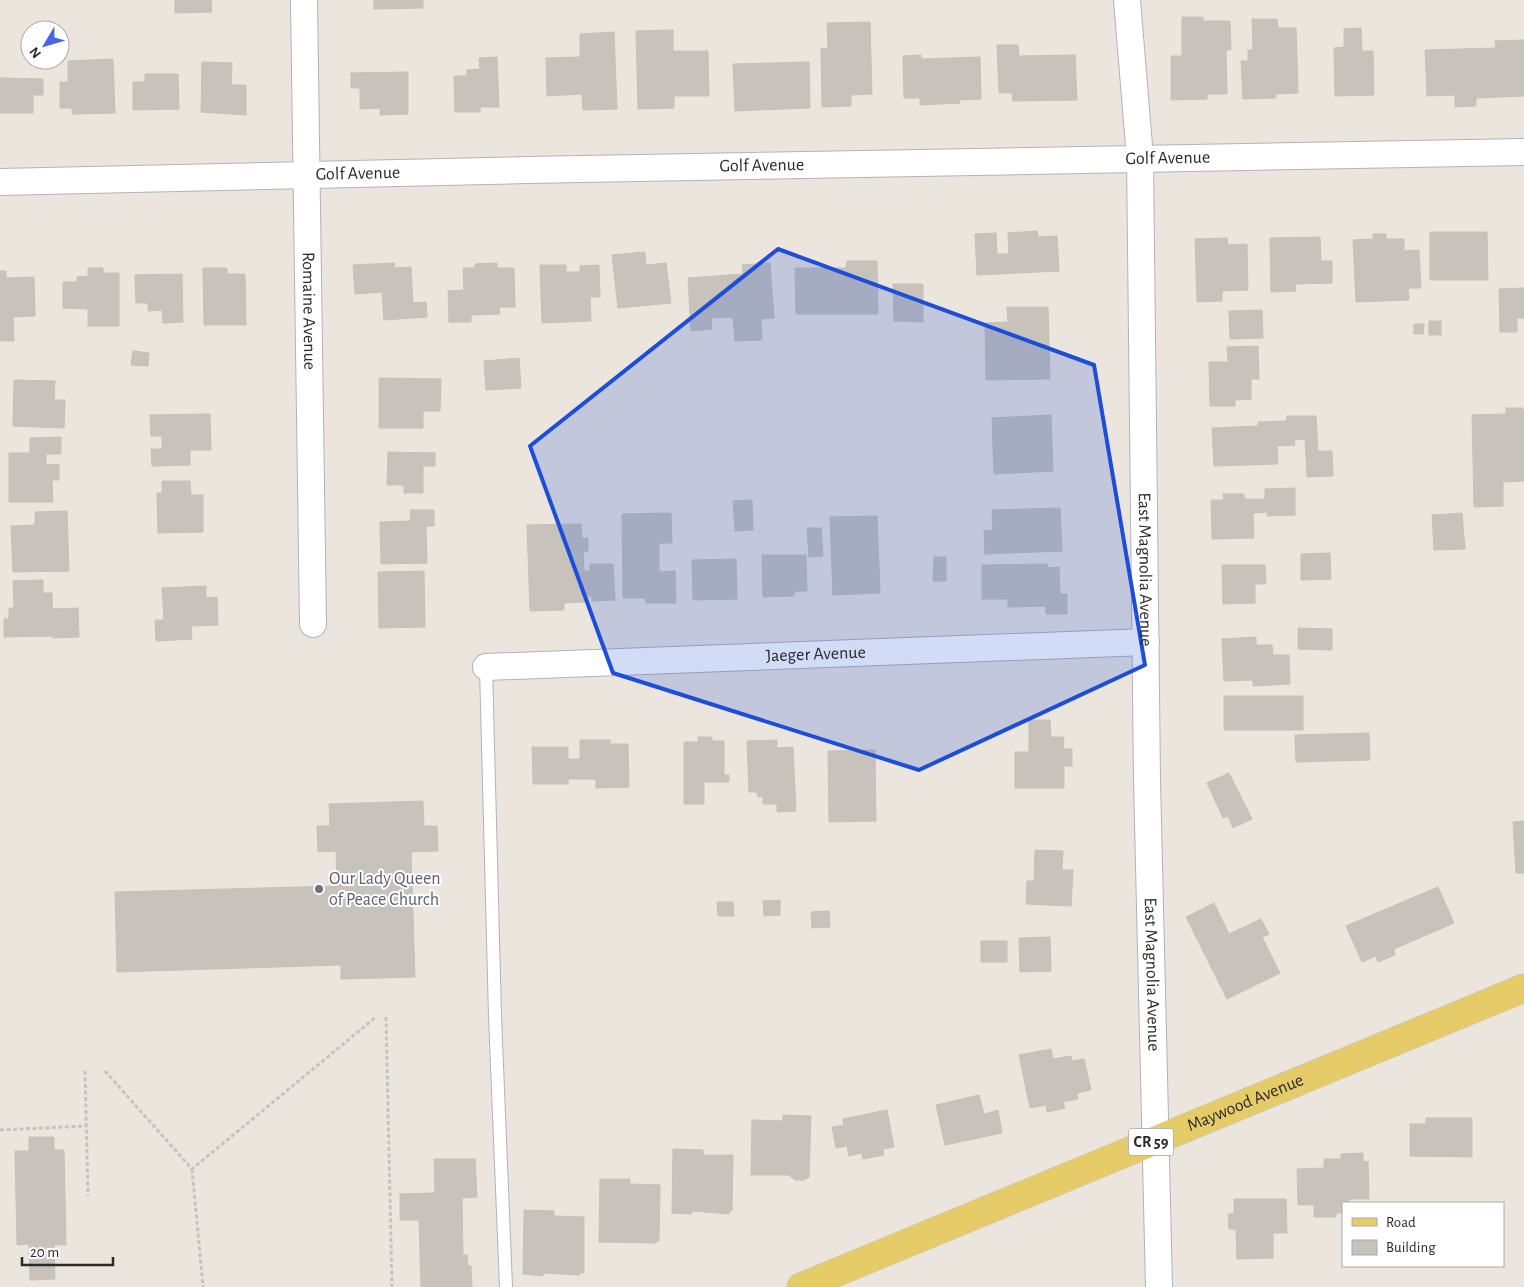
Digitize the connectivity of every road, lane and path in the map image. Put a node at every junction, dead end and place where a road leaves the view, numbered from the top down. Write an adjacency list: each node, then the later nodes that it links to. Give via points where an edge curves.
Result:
1 (304, 0): 5 (street, Romaine Avenue)
2 (1127, 0): 4 (street, East Magnolia Avenue)
3 (1524, 152): 4 (street, Golf Avenue)
4 (1140, 158): 5 (street, Golf Avenue); 8 (street, East Magnolia Avenue)
5 (307, 175): 6 (street, Golf Avenue); 7 (street, Romaine Avenue)
6 (0, 182)
7 (314, 624)
8 (1146, 642): 9 (street, Jaeger Avenue); 17 (street, East Magnolia Avenue)
9 (486, 667): 22 (lane)
10 (1524, 988): 17 (main road, Maywood Avenue / CR 59)
11 (376, 1017): 18 (path)
12 (386, 1017): 21 (path)
13 (85, 1071): 15 (path)
14 (105, 1071): 18 (path)
15 (86, 1126): 16 (path); 19 (path)
16 (0, 1130)
17 (1155, 1140): 23 (main road, Maywood Avenue / CR 59); 24 (street, East Magnolia Avenue)
18 (192, 1169): 20 (path)
19 (88, 1196)
20 (203, 1287)
21 (392, 1287)
22 (506, 1287)
23 (801, 1287)
24 (1159, 1287)

